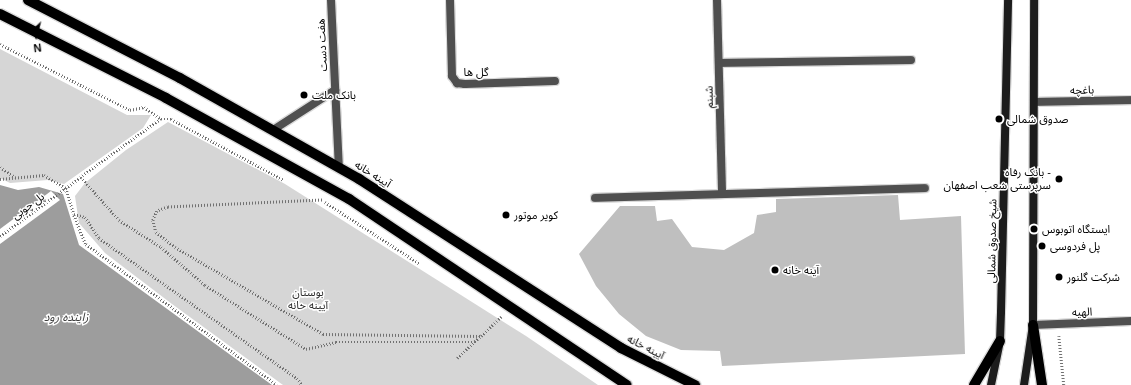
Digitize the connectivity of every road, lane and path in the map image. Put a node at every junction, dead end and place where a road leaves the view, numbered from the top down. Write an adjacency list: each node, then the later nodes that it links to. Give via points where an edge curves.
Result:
1 (28, 0): 16 (main road, آیینه خانه, via 180,78)
2 (331, 0): 12 (street, هفت دست)
3 (450, 0): 11 (street, گل ها, via 452,76 457,83)
4 (717, 0): 10 (street, شبنم)
5 (1008, 0): 37 (main road, شیخ صدوق شمالی)
6 (1034, 0): 14 (main road)
7 (0, 14): 42 (main road, via 166,98 348,199)
8 (0, 44): 15 (path, via 130,110 144,107)
9 (911, 60): 10 (street)
10 (719, 63): 25 (street, شبنم)
11 (555, 81)
12 (335, 90): 16 (street); 18 (street, هفت دست)
13 (1131, 100): 14 (street, باغچه)
14 (1034, 102): 35 (main road)
15 (161, 118): 19 (path, پل چوبی); 22 (path, via 171,119)
16 (273, 130): 18 (main road, آیینه خانه)
17 (0, 167): 20 (path)
18 (339, 167): 43 (main road, آیینه خانه, via 621,348)
19 (81, 177): 23 (path, پل چوبی); 38 (path, via 119,220 161,247 205,285 306,349 336,342)
20 (15, 178): 21 (path); 23 (path, via 44,175)
21 (0, 179)
22 (288, 182)
23 (66, 188): 29 (path); 30 (path, پل چوبی)
24 (925, 188): 25 (street)
25 (722, 194): 27 (street)
26 (315, 197): 28 (path)
27 (595, 198)
28 (322, 200): 31 (path); 36 (path, via 168,207 157,211 153,220 156,232 175,246 323,334)
29 (74, 214): 40 (path, via 86,244); 41 (path, via 85,217 99,238 297,378)
30 (0, 236)
31 (421, 265)
32 (500, 317): 36 (path)
33 (1131, 321): 34 (street, الهیه)
34 (1059, 324): 35 (street, الهیه); 48 (path)
35 (1033, 325): 46 (main road); 47 (main road)
36 (481, 336): 38 (path)
37 (1000, 341): 44 (main road); 45 (main road, شیخ صدوق شمالی)
38 (475, 342): 39 (path)
39 (457, 358)
40 (276, 385)
41 (302, 385)
42 (627, 385)
43 (695, 385)
44 (974, 385)
45 (991, 385)
46 (1024, 385)
47 (1042, 385)
48 (1064, 385)

